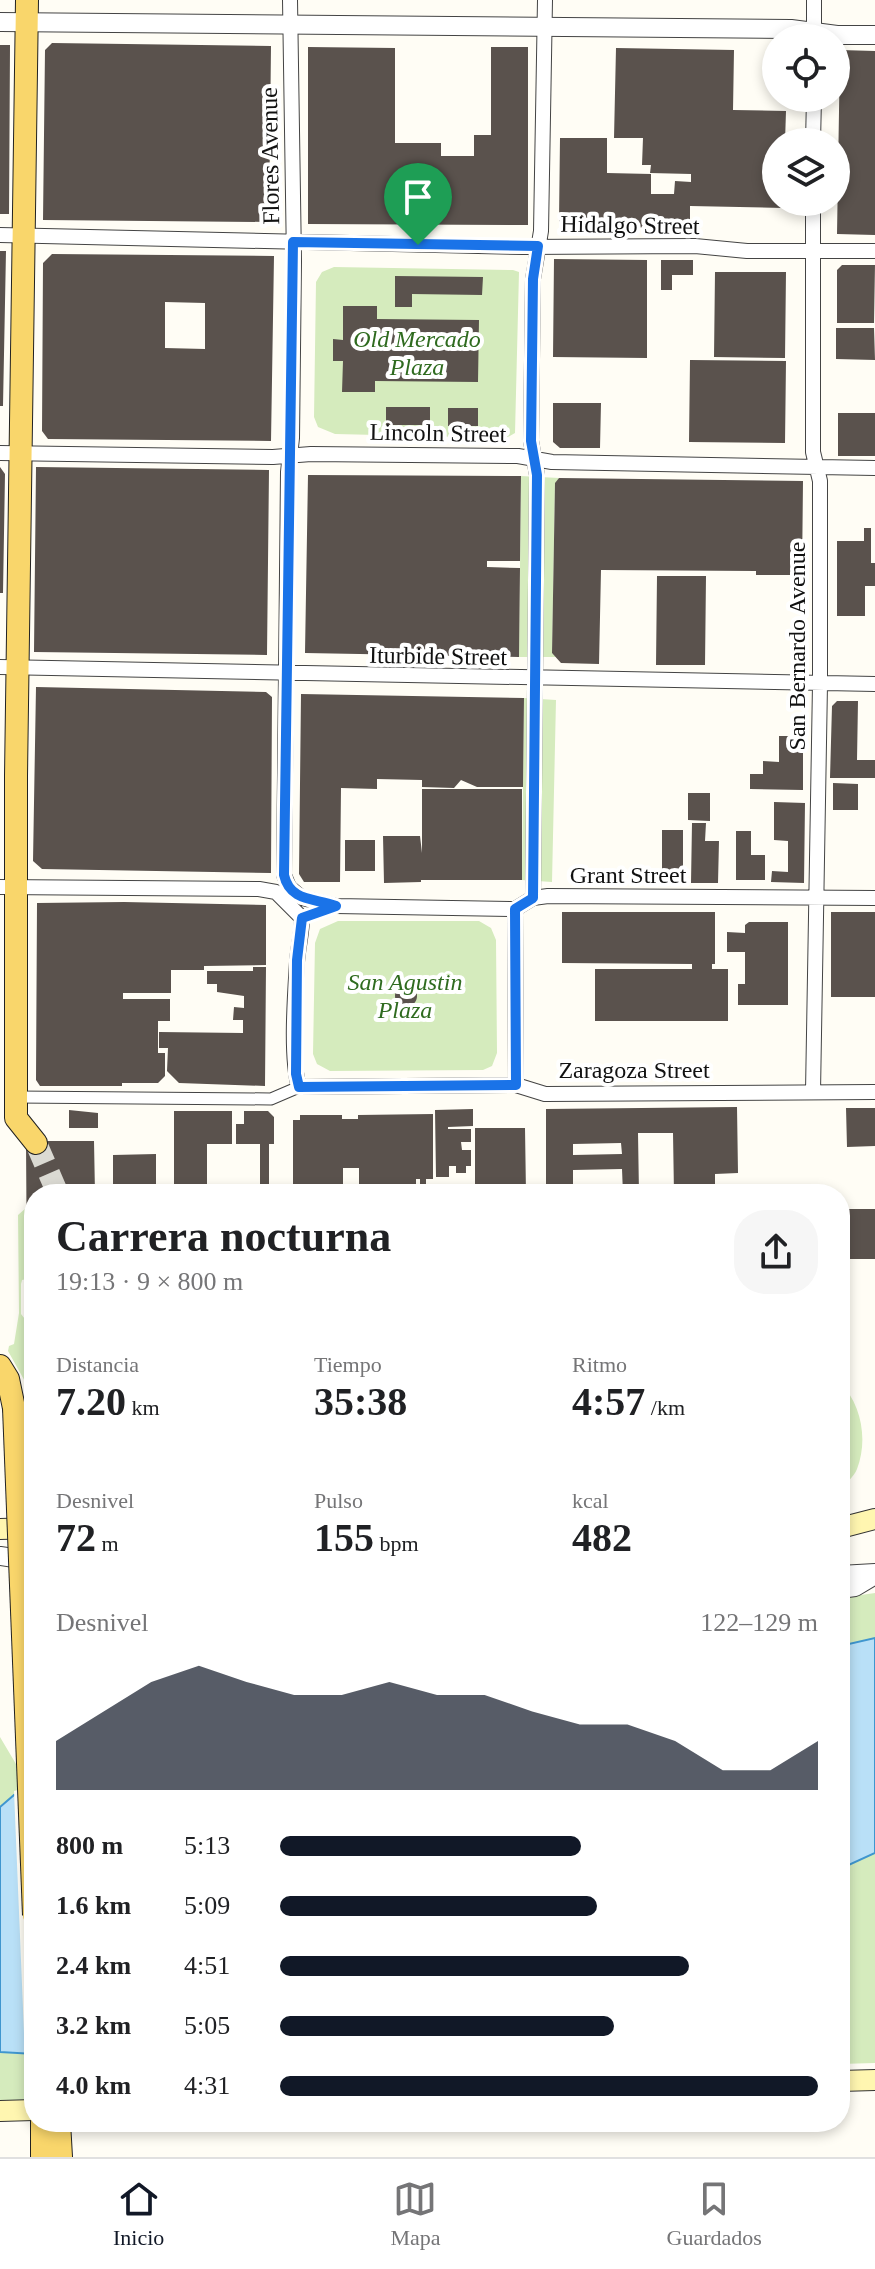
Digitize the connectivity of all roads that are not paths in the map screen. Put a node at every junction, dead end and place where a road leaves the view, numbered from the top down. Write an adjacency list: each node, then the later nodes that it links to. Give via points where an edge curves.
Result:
1 (290, 0): 7 (street, Flores Avenue)
2 (545, 0): 8 (street)
3 (814, 0): 6 (street)
4 (27, 11): 5 (street); 7 (street); 14 (main road)
5 (0, 22)
6 (814, 24)
7 (290, 26): 8 (street); 15 (street, Flores Avenue)
8 (544, 27): 9 (street); 16 (street)
9 (762, 29)
10 (850, 35): 11 (street)
11 (875, 35)
12 (813, 216): 18 (street, San Bernardo Avenue)
13 (0, 235): 14 (street, Hidalgo Street)
14 (25, 236): 15 (street, Hidalgo Street); 19 (main road)
15 (293, 242): 16 (street, Hidalgo Street); 20 (street, Flores Avenue)
16 (538, 246): 18 (street, Hidalgo Street); 21 (street, via 533,279)
17 (875, 251): 18 (street, Hidalgo Street)
18 (813, 252): 22 (street, San Bernardo Avenue)
19 (10, 453): 20 (street, Lincoln Street); 24 (main road)
20 (290, 457): 21 (street, Lincoln Street, via 486,455); 25 (street, Flores Avenue)
21 (534, 460): 22 (street, Lincoln Street); 26 (street)
22 (815, 467): 23 (street, Lincoln Street); 27 (street, San Bernardo Avenue, via 820,481)
23 (875, 468)
24 (9, 668): 25 (street, Iturbide Street); 29 (main road)
25 (286, 675): 26 (street, Iturbide Street); 30 (street, Flores Avenue)
26 (535, 679): 27 (street, Iturbide Street); 31 (street)
27 (820, 684): 28 (street, Iturbide Street); 32 (street, San Bernardo Avenue)
28 (875, 684)
29 (8, 887): 30 (street); 41 (main road)
30 (283, 889): 34 (street); 36 (street)
31 (533, 898): 32 (street, Grant Street); 35 (street)
32 (816, 898): 33 (street, Grant Street); 39 (street, San Bernardo Avenue)
33 (875, 898)
34 (336, 906): 35 (street); 36 (street)
35 (515, 909): 37 (street)
36 (302, 918): 38 (street, via 297,960)
37 (516, 1085): 38 (street, Zaragoza Street); 39 (street, Zaragoza Street, via 545,1094)
38 (299, 1087): 41 (street, via 271,1099)
39 (813, 1092): 40 (street, Zaragoza Street)
40 (875, 1092)
41 (11, 1104): 42 (main road)
42 (36, 1143)
43 (0, 1366): 44 (main road, via 8,1379)
44 (9, 1397): 54 (main road, bridge)
45 (875, 1519): 46 (main road)
46 (850, 1525)
47 (24, 1528): 48 (main road)
48 (0, 1529)
49 (0, 1556): 50 (street)
50 (24, 1560)
51 (875, 1574): 52 (street); 53 (street)
52 (850, 1575)
53 (850, 1588)
54 (24, 1708)
55 (875, 2080): 56 (main road)
56 (850, 2081)
57 (24, 2110): 58 (main road)
58 (0, 2111)

